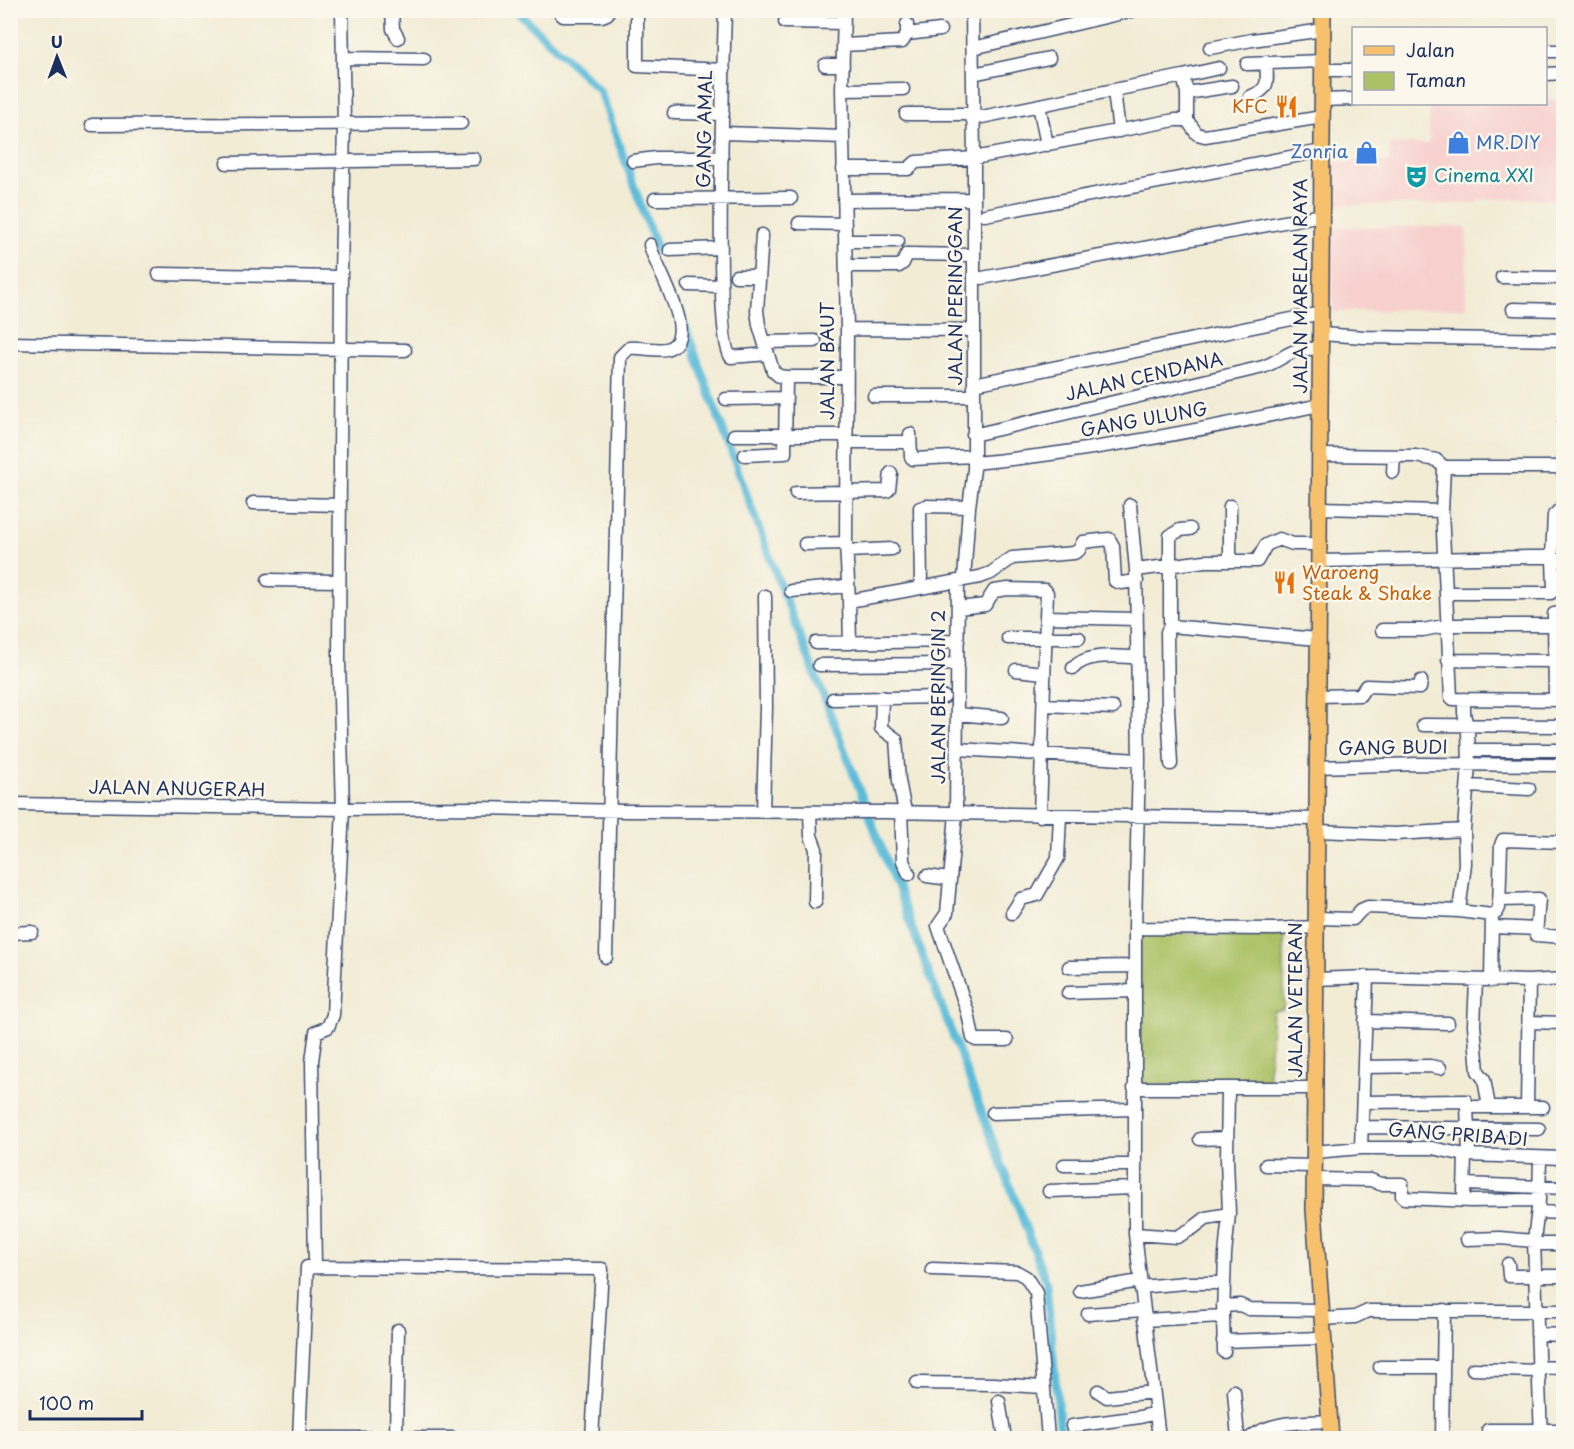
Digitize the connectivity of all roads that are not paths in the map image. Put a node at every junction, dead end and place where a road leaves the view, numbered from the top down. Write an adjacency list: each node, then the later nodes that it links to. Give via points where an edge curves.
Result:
1 (342, 10): 22 (street)
2 (392, 10): 16 (street, via 393,29)
3 (430, 10): 11 (street)
4 (558, 10): 5 (street, via 563,16 602,16)
5 (608, 10)
6 (637, 10): 31 (street, via 637,66)
7 (725, 10): 31 (street, GANG AMAL)
8 (1135, 10): 18 (street)
9 (1323, 10): 15 (main road, JALAN MARELAN RAYA)
10 (973, 11): 18 (street, JALAN PERINGGAN)
11 (474, 12)
12 (844, 17): 13 (street); 17 (street, JALAN BAUT)
13 (785, 22)
14 (940, 30): 17 (street, via 907,29 903,42)
15 (1323, 30): 19 (street); 29 (main road, JALAN MARELAN RAYA)
16 (398, 38)
17 (843, 45): 28 (street, JALAN BAUT)
18 (973, 48): 33 (street, JALAN PERINGGAN)
19 (1210, 48)
20 (1547, 51): 21 (street)
21 (1563, 51)
22 (343, 58): 24 (street); 52 (street)
23 (1049, 58): 33 (street)
24 (424, 59)
25 (1266, 62): 26 (street); 29 (street); 42 (street, via 1266,86)
26 (1247, 64)
27 (825, 65): 28 (street)
28 (843, 65): 39 (street, JALAN BAUT)
29 (1323, 66): 32 (street); 44 (main road, JALAN MARELAN RAYA)
30 (1219, 68): 36 (street)
31 (724, 70): 47 (street, GANG AMAL)
32 (1352, 70)
33 (973, 74): 49 (street, JALAN PERINGGAN)
34 (1547, 74): 35 (street)
35 (1563, 74)
36 (1184, 76): 40 (street); 41 (street)
37 (1232, 86): 41 (street)
38 (903, 89): 39 (street)
39 (842, 90): 57 (street, JALAN BAUT)
40 (1114, 91): 45 (street); 55 (street)
41 (1187, 93): 51 (street)
42 (1250, 97)
43 (1352, 99): 44 (street)
44 (1322, 100): 50 (main road, JALAN MARELAN RAYA)
45 (1039, 105): 49 (street); 58 (street)
46 (674, 113): 47 (street)
47 (723, 114): 56 (street, GANG AMAL)
48 (906, 114): 49 (street)
49 (972, 116): 61 (street, JALAN PERINGGAN)
50 (1322, 117): 51 (street, via 1204,136 1197,134); 59 (main road, JALAN MARELAN RAYA)
51 (1187, 120): 55 (street)
52 (344, 123): 53 (street); 54 (street); 65 (street)
53 (461, 123)
54 (92, 125)
55 (1119, 131): 58 (street)
56 (723, 134): 57 (street); 60 (street, GANG AMAL)
57 (843, 137): 66 (street, JALAN BAUT)
58 (1047, 145): 61 (street)
59 (1322, 151): 72 (street); 73 (main road, JALAN MARELAN RAYA)
60 (722, 158): 63 (street); 69 (street, GANG AMAL)
61 (974, 158): 66 (street, via 916,162 908,169); 70 (street, JALAN PERINGGAN)
62 (474, 159): 65 (street)
63 (633, 160)
64 (227, 162): 65 (street)
65 (342, 162): 86 (street)
66 (843, 169): 71 (street, JALAN BAUT)
67 (791, 198): 69 (street)
68 (655, 199): 69 (street)
69 (722, 199): 79 (street, GANG AMAL)
70 (974, 199): 71 (street); 81 (street, JALAN PERINGGAN)
71 (844, 200): 75 (street, JALAN BAUT)
72 (986, 215)
73 (1322, 215): 88 (street); 94 (main road, JALAN MARELAN RAYA)
74 (800, 227): 75 (street)
75 (845, 232): 77 (street); 82 (street, JALAN BAUT)
76 (762, 235): 85 (street)
77 (898, 241)
78 (650, 245): 207 (street, via 675,307 680,335 676,344 668,348 629,348 620,357)
79 (721, 248): 80 (street); 91 (street, GANG AMAL)
80 (670, 250)
81 (974, 255): 82 (street, via 907,254 899,266); 96 (street, JALAN PERINGGAN)
82 (846, 266): 95 (street, JALAN BAUT)
83 (159, 274): 86 (street)
84 (736, 276): 85 (street)
85 (759, 276): 101 (street, via 759,325)
86 (341, 277): 102 (street)
87 (1502, 277): 89 (street)
88 (982, 278)
89 (1563, 278)
90 (689, 285): 91 (street)
91 (720, 286): 101 (street, GANG AMAL, via 728,354 738,357)
92 (1513, 309): 93 (street)
93 (1563, 310)
94 (1321, 313): 99 (main road, JALAN MARELAN RAYA); 106 (street)
95 (847, 329): 96 (street); 105 (street, JALAN BAUT)
96 (973, 330): 106 (street, JALAN PERINGGAN)
97 (1563, 340): 99 (street, JALAN CENDANA, via 1364,337)
98 (815, 341): 101 (street)
99 (1321, 342): 110 (main road, JALAN MARELAN RAYA); 114 (street, JALAN CENDANA, via 1286,353 1268,365)
100 (10, 343): 102 (street)
101 (766, 348): 104 (street, via 773,371)
102 (341, 349): 103 (street); 130 (street)
103 (405, 350)
104 (786, 377): 105 (street); 108 (street)
105 (846, 377): 115 (street, JALAN BAUT)
106 (974, 390): 107 (street); 114 (street, JALAN PERINGGAN)
107 (874, 396)
108 (786, 398): 109 (street); 113 (street)
109 (726, 399)
110 (1320, 405): 119 (main road, JALAN MARELAN RAYA); 121 (street, GANG ULUNG, via 1054,455)
111 (1563, 420): 116 (street)
112 (734, 435): 113 (street)
113 (785, 435): 115 (street); 118 (street, via 785,453)
114 (973, 435): 121 (street, JALAN PERINGGAN)
115 (846, 439): 121 (street, via 910,438 913,459); 126 (street, JALAN BAUT)
116 (1563, 441)
117 (1563, 446): 124 (street)
118 (745, 455)
119 (1320, 455): 120 (street); 134 (main road, JALAN MARELAN RAYA)
120 (1394, 456): 122 (street, via 1434,459); 123 (street)
121 (974, 460): 133 (street, JALAN PERINGGAN)
122 (1444, 467): 124 (street); 135 (street)
123 (1393, 471)
124 (1563, 472)
125 (891, 473): 126 (street, via 887,491)
126 (847, 492): 127 (street); 140 (street, JALAN BAUT)
127 (796, 493)
128 (1563, 502): 136 (street, via 1562,509 1554,514)
129 (253, 503): 130 (street)
130 (340, 505): 149 (street)
131 (1130, 505): 147 (street)
132 (1230, 506): 144 (street)
133 (969, 507): 150 (street, JALAN PERINGGAN); 152 (street, via 920,507)
134 (1319, 508): 135 (street); 139 (main road, JALAN MARELAN RAYA)
135 (1442, 511): 142 (street)
136 (1558, 528): 143 (street)
137 (1190, 529): 146 (street, via 1170,536)
138 (805, 544): 140 (street)
139 (1319, 544): 144 (street, via 1293,544 1279,539 1266,545 1257,561); 145 (main road, JALAN MARELAN RAYA)
140 (847, 547): 141 (street); 151 (street, JALAN BAUT)
141 (892, 549)
142 (1445, 558): 143 (street); 145 (street); 154 (street)
143 (1556, 559): 154 (street, via 1551,593)
144 (1230, 561): 146 (street)
145 (1319, 561): 167 (main road, JALAN VETERAN)
146 (1168, 566): 147 (street); 161 (street)
147 (1136, 576): 150 (street, via 1121,583 1114,581 1113,546 1108,539 1083,542 1074,553 1012,558 991,573); 160 (street)
148 (268, 580): 149 (street)
149 (339, 581): 206 (street)
150 (961, 581): 152 (street); 157 (street, JALAN BERINGIN 2)
151 (848, 586): 153 (street); 156 (street, JALAN BAUT)
152 (921, 588): 156 (street)
153 (791, 591)
154 (1446, 592): 162 (street)
155 (765, 596): 208 (street)
156 (849, 601): 170 (street, JALAN BAUT)
157 (958, 608): 159 (street, via 985,604 994,591 1045,590); 168 (street, JALAN BERINGIN 2)
158 (1556, 614): 162 (street); 171 (street)
159 (1046, 616): 160 (street); 165 (street)
160 (1136, 619): 172 (street)
161 (1170, 626): 167 (street); 199 (street, via 1167,632)
162 (1448, 626): 163 (street); 173 (street)
163 (1382, 630)
164 (1008, 638): 165 (street)
165 (1045, 638): 166 (street); 179 (street)
166 (1079, 638)
167 (1318, 639): 181 (main road, JALAN VETERAN)
168 (958, 642): 170 (street); 175 (street, JALAN BERINGIN 2)
169 (816, 643): 170 (street)
170 (850, 643)
171 (1559, 644): 174 (street)
172 (1137, 657): 177 (street, via 1087,658); 198 (street)
173 (1448, 660): 174 (street); 185 (street, via 1450,697)
174 (1555, 661): 186 (street)
175 (958, 664): 176 (street); 189 (street, JALAN BERINGIN 2)
176 (819, 665)
177 (1073, 668)
178 (1016, 670): 179 (street)
179 (1044, 673): 187 (street)
180 (1421, 681): 181 (street, via 1420,688 1366,686 1360,695)
181 (1318, 696): 202 (main road, JALAN VETERAN)
182 (882, 697): 183 (street); 184 (street); 209 (street, via 881,728 896,739)
183 (944, 697)
184 (833, 699)
185 (1464, 699): 186 (street); 192 (street)
186 (1559, 700)
187 (1044, 705): 188 (street); 197 (street)
188 (1113, 708)
189 (957, 714): 190 (street); 194 (street, JALAN BERINGIN 2)
190 (1002, 718)
191 (1423, 724): 192 (street)
192 (1467, 725): 193 (street); 195 (street)
193 (1563, 726)
194 (957, 749): 197 (street); 211 (street, JALAN BERINGIN 2)
195 (1469, 750): 196 (street); 200 (street)
196 (1563, 750)
197 (1043, 754): 198 (street); 213 (street)
198 (1139, 760): 212 (street)
199 (1172, 764)
200 (1469, 764): 201 (street, GANG BUDI); 202 (street, GANG BUDI); 203 (street)
201 (1563, 765)
202 (1317, 767): 215 (main road, JALAN VETERAN)
203 (1468, 786): 204 (street); 216 (street)
204 (1529, 789)
205 (10, 804): 206 (street, JALAN ANUGERAH)
206 (343, 809): 207 (street, JALAN ANUGERAH); 286 (street, via 333,1015 328,1027 316,1032 312,1061)
207 (608, 810): 208 (street, JALAN ANUGERAH); 232 (street)
208 (763, 812): 210 (street, JALAN ANUGERAH)
209 (903, 812): 210 (street, JALAN ANUGERAH); 211 (street, JALAN ANUGERAH); 218 (street, via 902,857)
210 (810, 813): 222 (street, via 816,849)
211 (956, 814): 213 (street, JALAN ANUGERAH); 220 (street, JALAN BERINGIN 2)
212 (1138, 815): 214 (street, JALAN ANUGERAH); 215 (street, JALAN ANUGERAH); 227 (street)
213 (1041, 816): 214 (street, JALAN ANUGERAH)
214 (1060, 816): 224 (street, via 1058,858 1037,895 1021,899)
215 (1317, 825): 216 (street, JALAN ANUGERAH, via 1395,834); 226 (main road, JALAN VETERAN)
216 (1464, 830): 223 (street, via 1465,864)
217 (1563, 842): 221 (street, via 1503,840)
218 (909, 874)
219 (927, 876): 220 (street)
220 (949, 879): 247 (street, JALAN BERINGIN 2, via 947,913 938,926 973,1038)
221 (1499, 900): 225 (street); 228 (street, via 1539,899)
222 (815, 902)
223 (1459, 911): 225 (street); 226 (street, via 1368,908 1353,919)
224 (1012, 913)
225 (1493, 921): 228 (street); 239 (street)
226 (1316, 922): 227 (street); 236 (main road, JALAN VETERAN)
227 (1135, 928): 233 (street)
228 (1536, 929): 231 (street, via 1536,935)
229 (32, 932): 230 (street)
230 (10, 933)
231 (1563, 937)
232 (606, 957)
233 (1135, 966): 234 (street); 241 (street)
234 (1069, 967)
235 (1367, 977): 236 (street); 238 (street); 243 (street)
236 (1316, 979): 251 (main road, JALAN VETERAN)
237 (1563, 979): 240 (street)
238 (1476, 981): 239 (street); 255 (street, via 1478,1071 1484,1079)
239 (1491, 981): 240 (street)
240 (1529, 981): 244 (street)
241 (1135, 991): 242 (street); 250 (street)
242 (1068, 993)
243 (1365, 1021): 245 (street); 248 (street)
244 (1529, 1022): 246 (street); 256 (street)
245 (1448, 1023)
246 (1563, 1023)
247 (1007, 1040)
248 (1364, 1066): 249 (street); 253 (street)
249 (1440, 1068)
250 (1134, 1088): 252 (street); 258 (street)
251 (1315, 1088): 252 (street); 272 (main road, JALAN VETERAN)
252 (1227, 1089): 263 (street)
253 (1364, 1102): 254 (street, via 1467,1101); 260 (street)
254 (1467, 1107): 255 (street); 261 (street)
255 (1489, 1107): 256 (street)
256 (1527, 1107): 257 (street)
257 (1544, 1107)
258 (1134, 1110): 259 (street); 270 (street)
259 (993, 1113)
260 (1361, 1126): 261 (street); 265 (street)
261 (1469, 1127): 262 (street); 266 (street, via 1469,1152)
262 (1539, 1129)
263 (1227, 1138): 264 (street); 280 (street)
264 (1200, 1139)
265 (1361, 1148): 266 (street, GANG PRIBADI, via 1432,1148); 272 (street, GANG PRIBADI)
266 (1465, 1155): 267 (street, GANG PRIBADI); 273 (street)
267 (1540, 1158): 268 (street, GANG PRIBADI); 278 (street)
268 (1563, 1158)
269 (1064, 1165): 270 (street)
270 (1134, 1165): 274 (street)
271 (1266, 1165): 272 (street)
272 (1314, 1166): 277 (street, via 1355,1179 1402,1184 1403,1198); 299 (main road, JALAN VETERAN)
273 (1465, 1184): 277 (street); 278 (street)
274 (1135, 1188): 276 (street); 281 (street)
275 (1563, 1188): 278 (street)
276 (1048, 1191)
277 (1463, 1200): 278 (street)
278 (1539, 1200): 279 (street); 283 (street)
279 (1563, 1213)
280 (1229, 1214): 281 (street, via 1206,1218 1177,1236); 291 (street)
281 (1135, 1234): 290 (street)
282 (1467, 1239): 283 (street)
283 (1534, 1243): 284 (street); 288 (street)
284 (1563, 1244)
285 (1508, 1264): 288 (street, via 1509,1276)
286 (315, 1267): 322 (street, via 307,1267); 324 (street, via 602,1269)
287 (932, 1269): 310 (street, via 1011,1271 1026,1277 1036,1293)
288 (1534, 1276): 289 (street); 295 (street)
289 (1563, 1276)
290 (1140, 1284): 291 (street); 292 (street); 298 (street)
291 (1223, 1284): 294 (street)
292 (1080, 1291)
293 (1444, 1310): 295 (street); 299 (street, via 1368,1311 1355,1317); 305 (street)
294 (1223, 1311): 298 (street); 299 (street, via 1240,1305); 303 (street, via 1223,1346)
295 (1535, 1311): 296 (street); 301 (street)
296 (1563, 1311)
297 (1088, 1314): 298 (street)
298 (1143, 1315): 313 (street)
299 (1321, 1315): 303 (main road, JALAN VETERAN)
300 (398, 1330): 321 (street)
301 (1537, 1334): 302 (street); 308 (street)
302 (1563, 1335)
303 (1323, 1338): 316 (main road, JALAN VETERAN)
304 (1380, 1367): 305 (street)
305 (1443, 1367): 331 (street)
306 (1563, 1368): 308 (street)
307 (1473, 1369): 308 (street)
308 (1537, 1369): 320 (street)
309 (917, 1383): 310 (street)
310 (1043, 1387): 326 (street)
311 (1234, 1390): 328 (street)
312 (1098, 1391): 313 (street, via 1107,1397)
313 (1153, 1392): 315 (street)
314 (999, 1401): 325 (street)
315 (1156, 1413): 317 (street); 327 (street)
316 (1329, 1421): 329 (street, via 1278,1425); 330 (main road, JALAN VETERAN)
317 (1072, 1426)
318 (1488, 1430): 320 (street)
319 (1563, 1430): 320 (street)
320 (1541, 1434)
321 (396, 1437): 322 (street); 323 (street)
322 (299, 1438)
323 (453, 1438)
324 (592, 1438)
325 (1005, 1438)
326 (1048, 1438)
327 (1159, 1438)
328 (1238, 1438)
329 (1250, 1438)
330 (1331, 1438)
331 (1442, 1438)

